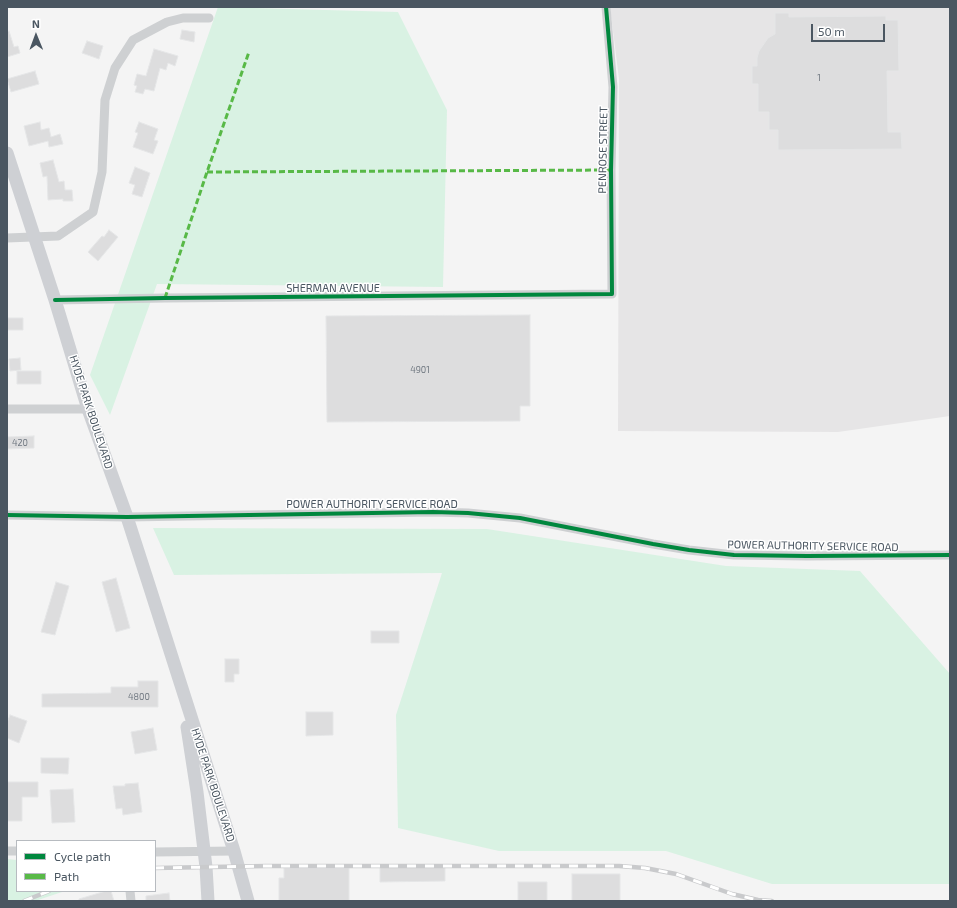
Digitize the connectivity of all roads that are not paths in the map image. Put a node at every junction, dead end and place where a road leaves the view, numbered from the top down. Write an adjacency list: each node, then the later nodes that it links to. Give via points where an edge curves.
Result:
1 (606, 7): 6 (street, PENROSE STREET, via 613,87)
2 (209, 18): 5 (street, via 183,18 167,22 133,40 115,68 105,100 102,172 93,212 58,236)
3 (7, 153): 5 (main road, HYDE PARK BOULEVARD)
4 (7, 238): 5 (street)
5 (35, 238): 7 (main road, HYDE PARK BOULEVARD)
6 (612, 294): 7 (street, SHERMAN AVENUE)
7 (55, 300): 9 (main road, HYDE PARK BOULEVARD)
8 (7, 409): 9 (street)
9 (88, 409): 11 (main road, HYDE PARK BOULEVARD)
10 (7, 516): 11 (street, POWER AUTHORITY SERVICE ROAD)
11 (127, 517): 12 (street, POWER AUTHORITY SERVICE ROAD, via 468,513 520,518 653,544 734,555); 13 (main road, HYDE PARK BOULEVARD)
12 (950, 555)
13 (176, 670): 14 (main road, HYDE PARK BOULEVARD, via 194,768); 15 (main road, HYDE PARK BOULEVARD)
14 (204, 851): 15 (street); 16 (street); 17 (main road, HYDE PARK BOULEVARD)
15 (234, 851): 18 (main road, HYDE PARK BOULEVARD)
16 (156, 852)
17 (208, 901)
18 (248, 901)

